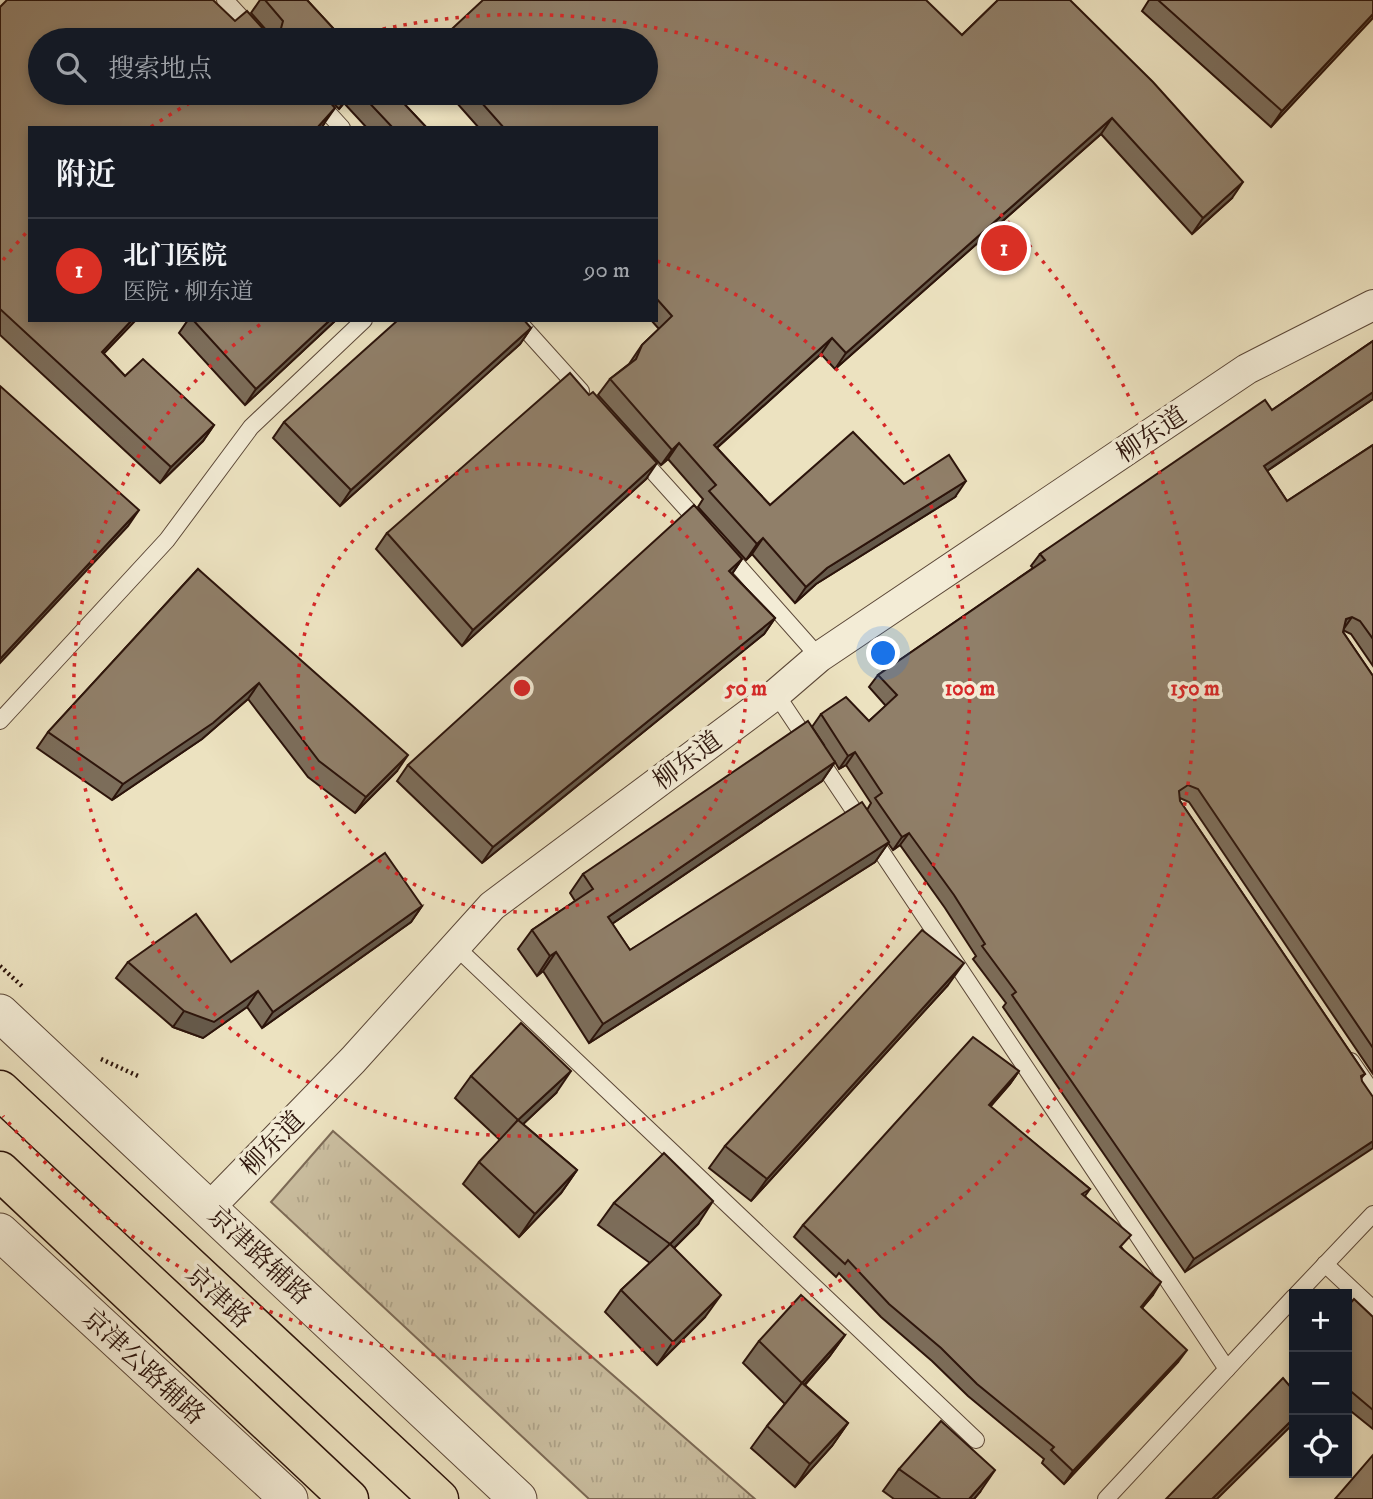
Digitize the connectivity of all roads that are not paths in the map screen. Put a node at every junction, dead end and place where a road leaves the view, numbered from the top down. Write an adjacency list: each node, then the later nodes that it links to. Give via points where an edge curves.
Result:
1 (225, 0): 2 (lane)
2 (251, 28)
3 (321, 105): 4 (lane)
4 (340, 126)
5 (1373, 305): 10 (street, 柳东道, via 1247,369)
6 (362, 322): 12 (lane, via 251,427 167,540)
7 (519, 322): 8 (lane)
8 (590, 402)
9 (627, 443): 10 (lane)
10 (819, 657): 11 (street, 柳东道)
11 (776, 694): 13 (street, 柳东道, via 492,906); 26 (lane)
12 (0, 721)
13 (456, 947): 19 (street, 柳东道); 27 (lane)
14 (0, 1013): 19 (street, 京津路辅路)
15 (1342, 1048): 17 (lane)
16 (0, 1090): 30 (main road, 京津路)
17 (1373, 1093)
18 (0, 1171): 29 (main road)
19 (210, 1208): 31 (street, 京津路辅路)
20 (1373, 1214): 22 (lane)
21 (0, 1232): 28 (street, 京津公路辅路)
22 (1325, 1264): 23 (lane); 25 (lane)
23 (1302, 1289)
24 (1289, 1303): 26 (lane)
25 (1373, 1309)
26 (1227, 1369): 32 (lane)
27 (975, 1440)
28 (289, 1499)
29 (349, 1499)
30 (439, 1499)
31 (519, 1499)
32 (1106, 1499)

